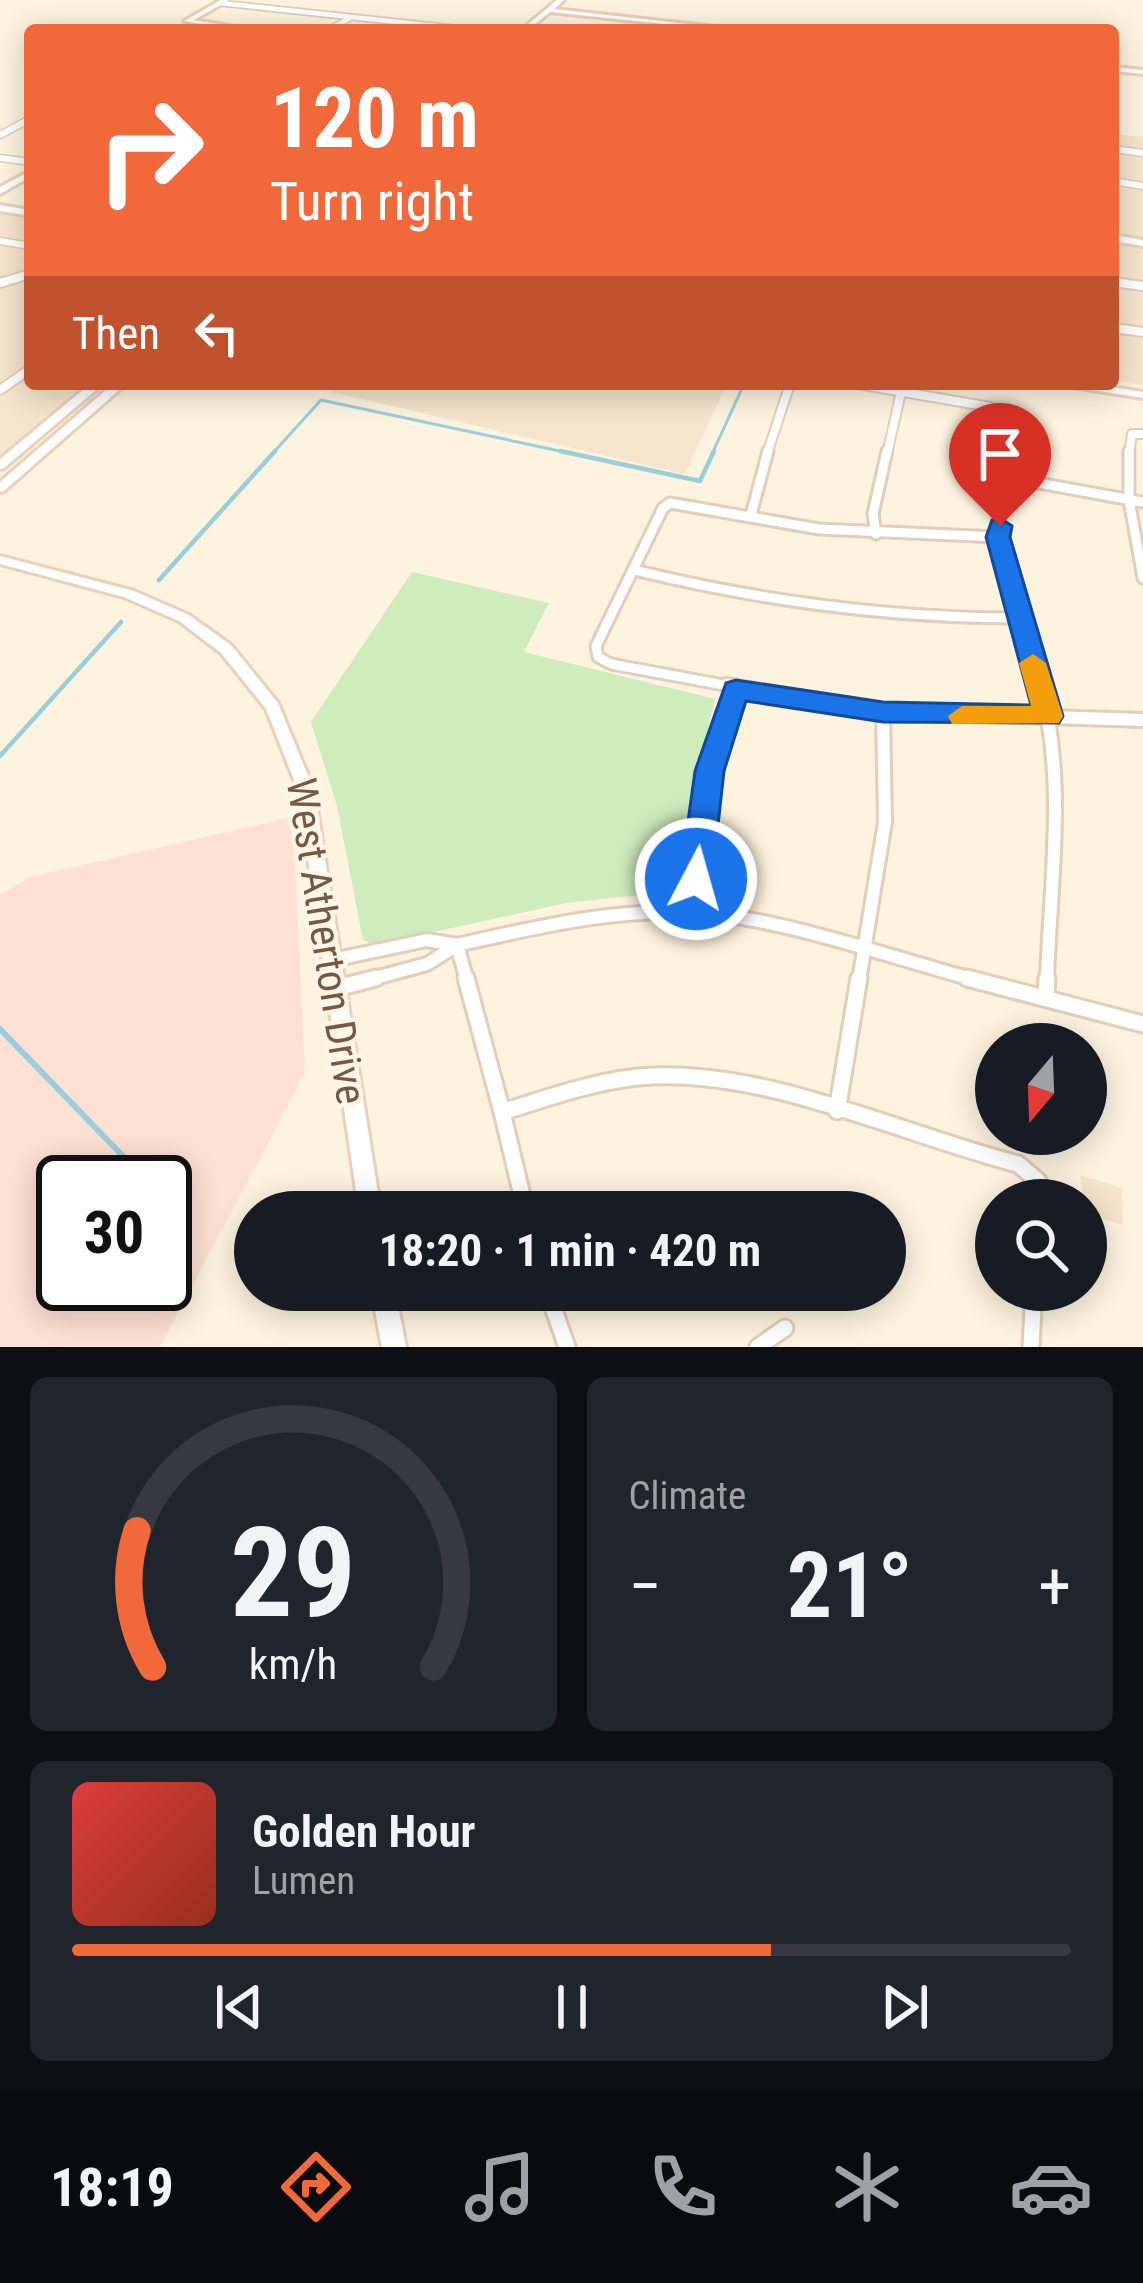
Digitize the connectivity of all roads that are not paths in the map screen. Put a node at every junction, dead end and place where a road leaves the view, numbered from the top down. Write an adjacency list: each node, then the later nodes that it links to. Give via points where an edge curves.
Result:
1 (561, 0): 3 (street)
2 (223, 2): 4 (street); 5 (street, via 187,21)
3 (549, 10): 8 (street); 9 (street)
4 (350, 17): 6 (street); 7 (street)
5 (208, 24)
6 (338, 24)
7 (411, 24)
8 (532, 24)
9 (683, 24)
10 (90, 390): 16 (street)
11 (113, 390): 18 (street)
12 (788, 390): 21 (street)
13 (899, 390): 22 (street, via 872,514)
14 (908, 390): 17 (street, via 1005,412)
15 (1143, 434): 19 (street, via 1129,441)
16 (0, 465)
17 (1000, 476): 19 (street); 23 (street)
18 (0, 488)
19 (1129, 500): 20 (street); 26 (street)
20 (1143, 502)
21 (752, 515): 22 (street); 25 (street, via 670,502)
22 (876, 534): 23 (street)
23 (998, 537): 27 (street)
24 (0, 560): 35 (street, West Atherton Drive, via 155,603 211,636 254,678 299,764)
25 (634, 571): 27 (street, via 832,609); 28 (street, via 596,646 598,657)
26 (1143, 578)
27 (1019, 617): 30 (street)
28 (736, 690): 29 (street); 32 (street, via 710,771)
29 (883, 712): 30 (street); 34 (street, via 885,822)
30 (1048, 716): 31 (street); 37 (street, via 1054,811)
31 (1143, 720)
32 (693, 910): 33 (street, via 538,926); 34 (street)
33 (457, 945): 35 (street, via 427,940); 36 (street, via 427,964); 40 (street)
34 (867, 948): 37 (street); 39 (street)
35 (332, 960): 36 (street, West Atherton Drive)
36 (337, 988): 42 (street, West Atherton Drive)
37 (1046, 997): 38 (street)
38 (1143, 1024)
39 (837, 1111): 40 (street, via 668,1076); 41 (street, via 1018,1164)
40 (502, 1112): 43 (street)
41 (1037, 1179)
42 (367, 1191)
43 (521, 1191)
44 (386, 1311): 48 (street)
45 (554, 1311): 49 (street)
46 (1033, 1311): 51 (street)
47 (784, 1328): 50 (street)
48 (394, 1347)
49 (567, 1347)
50 (758, 1347)
51 (1031, 1347)

